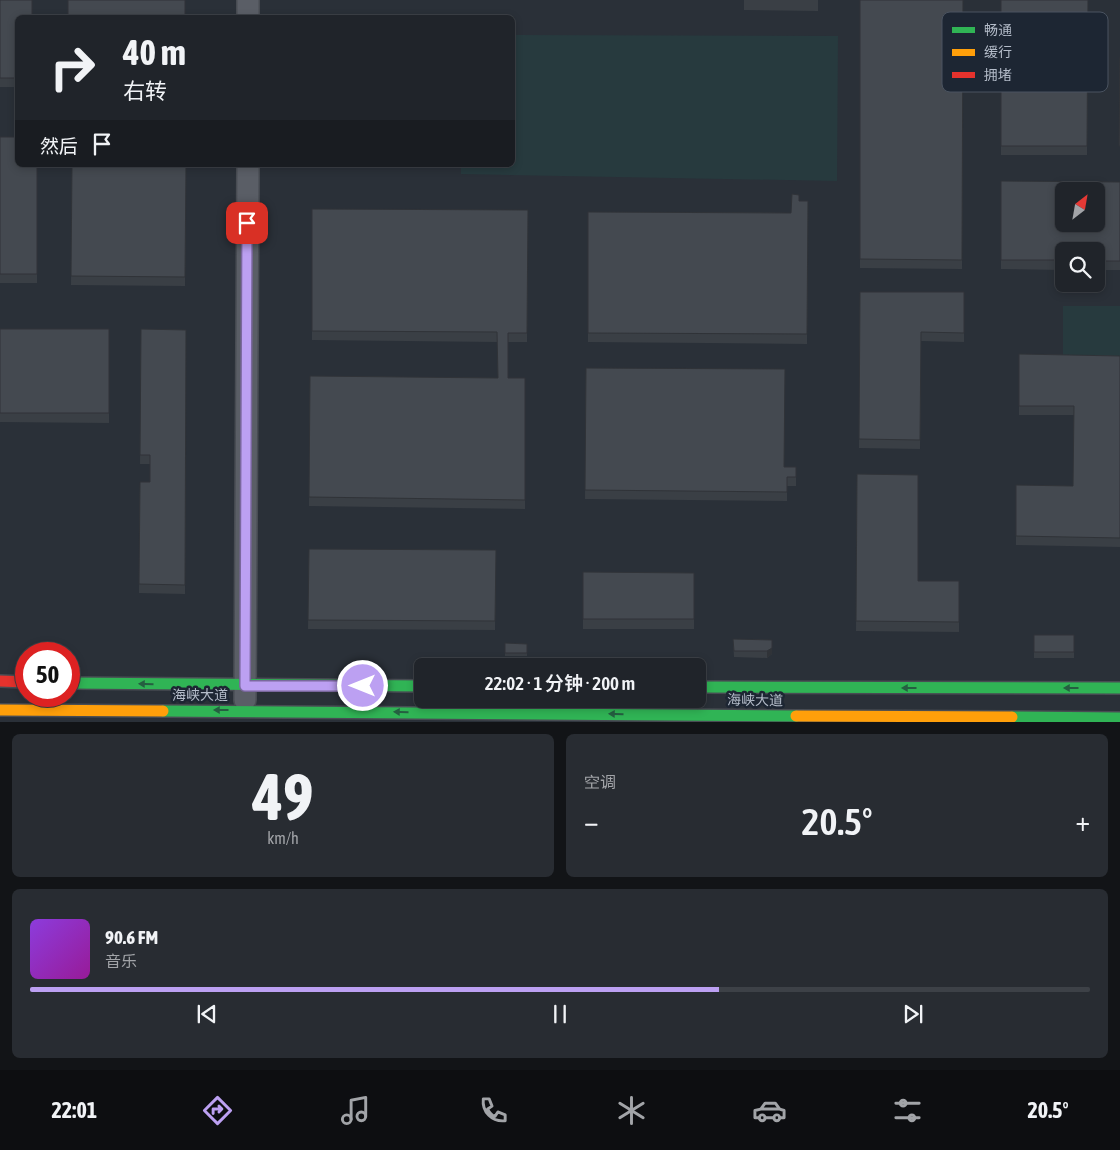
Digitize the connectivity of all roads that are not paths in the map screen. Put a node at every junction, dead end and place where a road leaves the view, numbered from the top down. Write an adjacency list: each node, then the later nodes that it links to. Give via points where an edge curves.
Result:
1 (248, 0): 2 (street)
2 (248, 15)
3 (248, 167): 7 (street)
4 (0, 681): 5 (main road)
5 (15, 682)
6 (80, 682): 7 (main road, one-way to 6)
7 (245, 686): 8 (main road); 12 (street)
8 (414, 686)
9 (706, 687): 10 (main road, one-way to 9)
10 (1120, 688)
11 (0, 710): 12 (main road, 海峡大道, one-way to 11)
12 (244, 716): 13 (main road, 海峡大道, one-way to 12)
13 (1120, 718)

